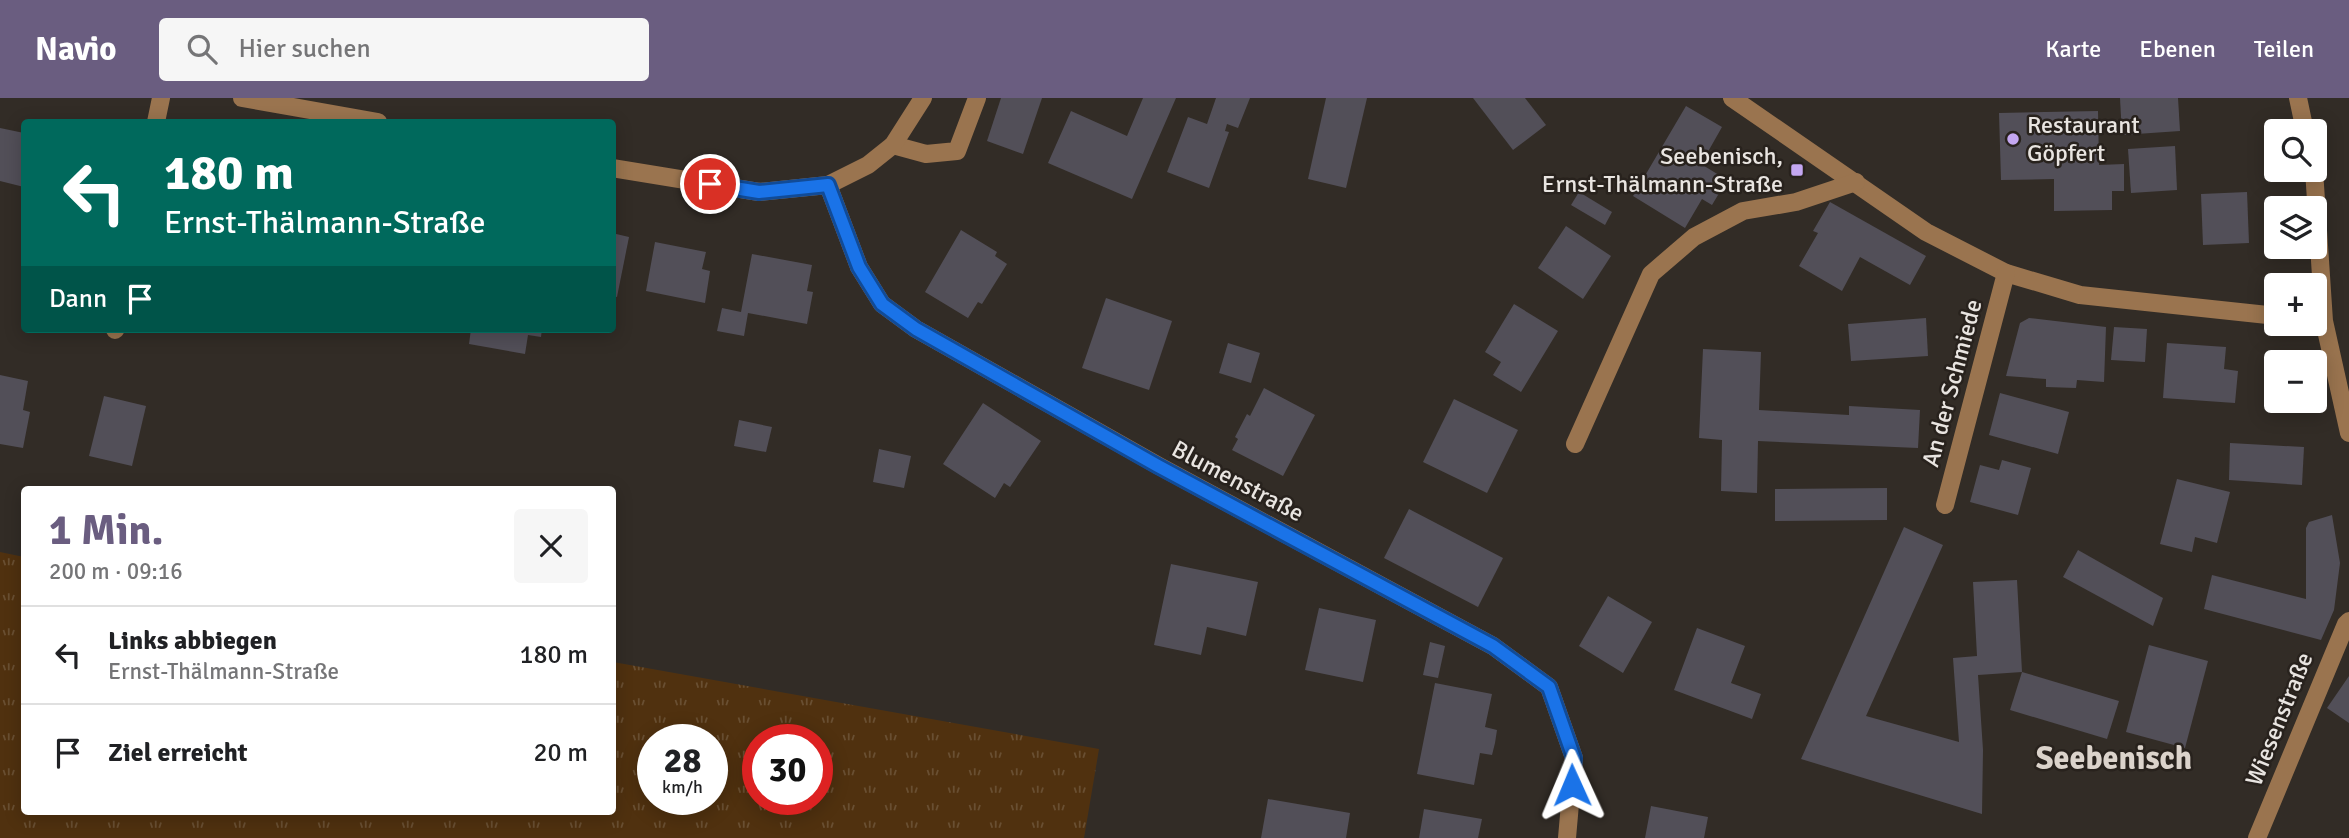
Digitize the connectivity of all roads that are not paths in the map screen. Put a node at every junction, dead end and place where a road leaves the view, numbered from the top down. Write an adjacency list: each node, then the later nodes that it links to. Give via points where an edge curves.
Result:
1 (161, 98): 7 (street)
2 (242, 98): 8 (street)
3 (923, 98): 10 (street)
4 (977, 98): 10 (street, via 957,152 926,154)
5 (1732, 98): 12 (street)
6 (2298, 98): 9 (street)
7 (157, 119)
8 (360, 119)
9 (2302, 119)
10 (893, 145): 14 (street, via 868,165)
11 (616, 169): 14 (street, via 759,192)
12 (1856, 182): 15 (street, via 1926,232); 20 (street, via 1796,202 1743,211 1694,237 1651,274)
13 (2314, 182): 16 (street)
14 (828, 185): 23 (street, Blumenstraße, via 859,267 882,304 916,329 1158,466 1493,646 1549,687 1574,758)
15 (2006, 273): 17 (street, via 2080,295); 21 (street, An der Schmiede)
16 (2318, 273)
17 (2264, 315)
18 (2324, 336): 19 (street)
19 (2349, 433)
20 (1575, 444)
21 (1945, 505)
22 (2349, 621): 24 (street, Wiesenstraße)
23 (1567, 838)
24 (2257, 838)

